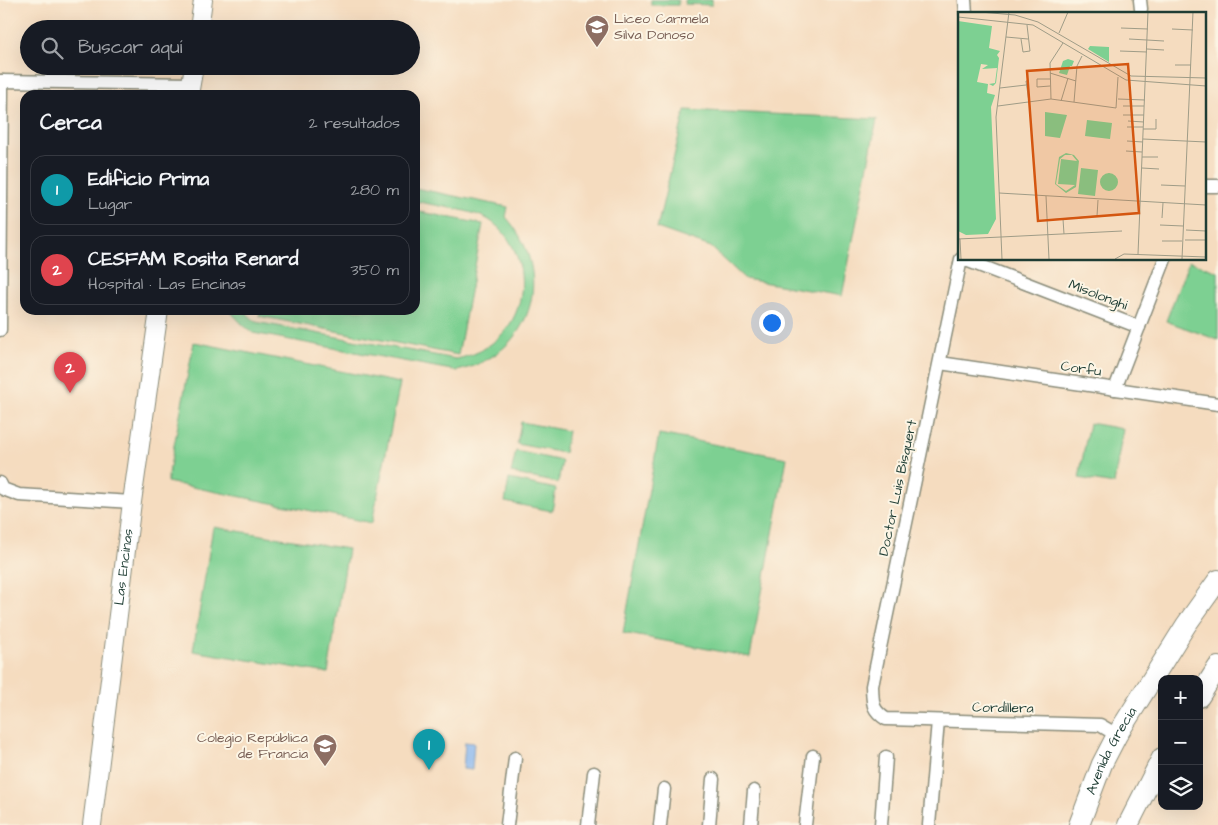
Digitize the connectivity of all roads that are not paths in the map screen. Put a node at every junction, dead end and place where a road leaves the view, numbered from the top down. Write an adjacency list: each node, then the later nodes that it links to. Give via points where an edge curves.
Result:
1 (203, 0): 2 (street)
2 (200, 20)
3 (192, 75): 5 (street)
4 (1, 81): 5 (street); 6 (street)
5 (190, 89)
6 (1, 208): 12 (street)
7 (962, 260): 13 (street, Doctor Luis Bisquert)
8 (965, 260): 11 (street, Misolonghi)
9 (1165, 260): 11 (street)
10 (158, 315): 17 (street, Las Encinas)
11 (1139, 327): 14 (street)
12 (0, 330)
13 (940, 363): 14 (street, Corfu); 21 (street, Doctor Luis Bisquert, via 872,686 872,703 876,712)
14 (1116, 389): 15 (street, Corfu)
15 (1218, 404)
16 (2, 486): 17 (street, via 18,495)
17 (132, 502): 32 (street, Las Encinas)
18 (1218, 580): 23 (main road, Avenida Grecia)
19 (1218, 667): 20 (main road)
20 (1203, 691)
21 (886, 719): 22 (street, Cordillera)
22 (938, 722): 23 (street, Cordillera, via 1100,725); 40 (street)
23 (1117, 736): 41 (main road, Avenida Grecia, via 1102,764)
24 (813, 756): 38 (street)
25 (886, 757): 39 (street)
26 (515, 758): 33 (street)
27 (1158, 765): 42 (main road)
28 (594, 774): 34 (street)
29 (713, 779): 36 (street)
30 (664, 789): 35 (street)
31 (754, 791): 37 (street)
32 (92, 825)
33 (507, 825)
34 (588, 825)
35 (660, 825)
36 (709, 825)
37 (751, 825)
38 (805, 825)
39 (881, 825)
40 (929, 825)
41 (1079, 825)
42 (1128, 825)

